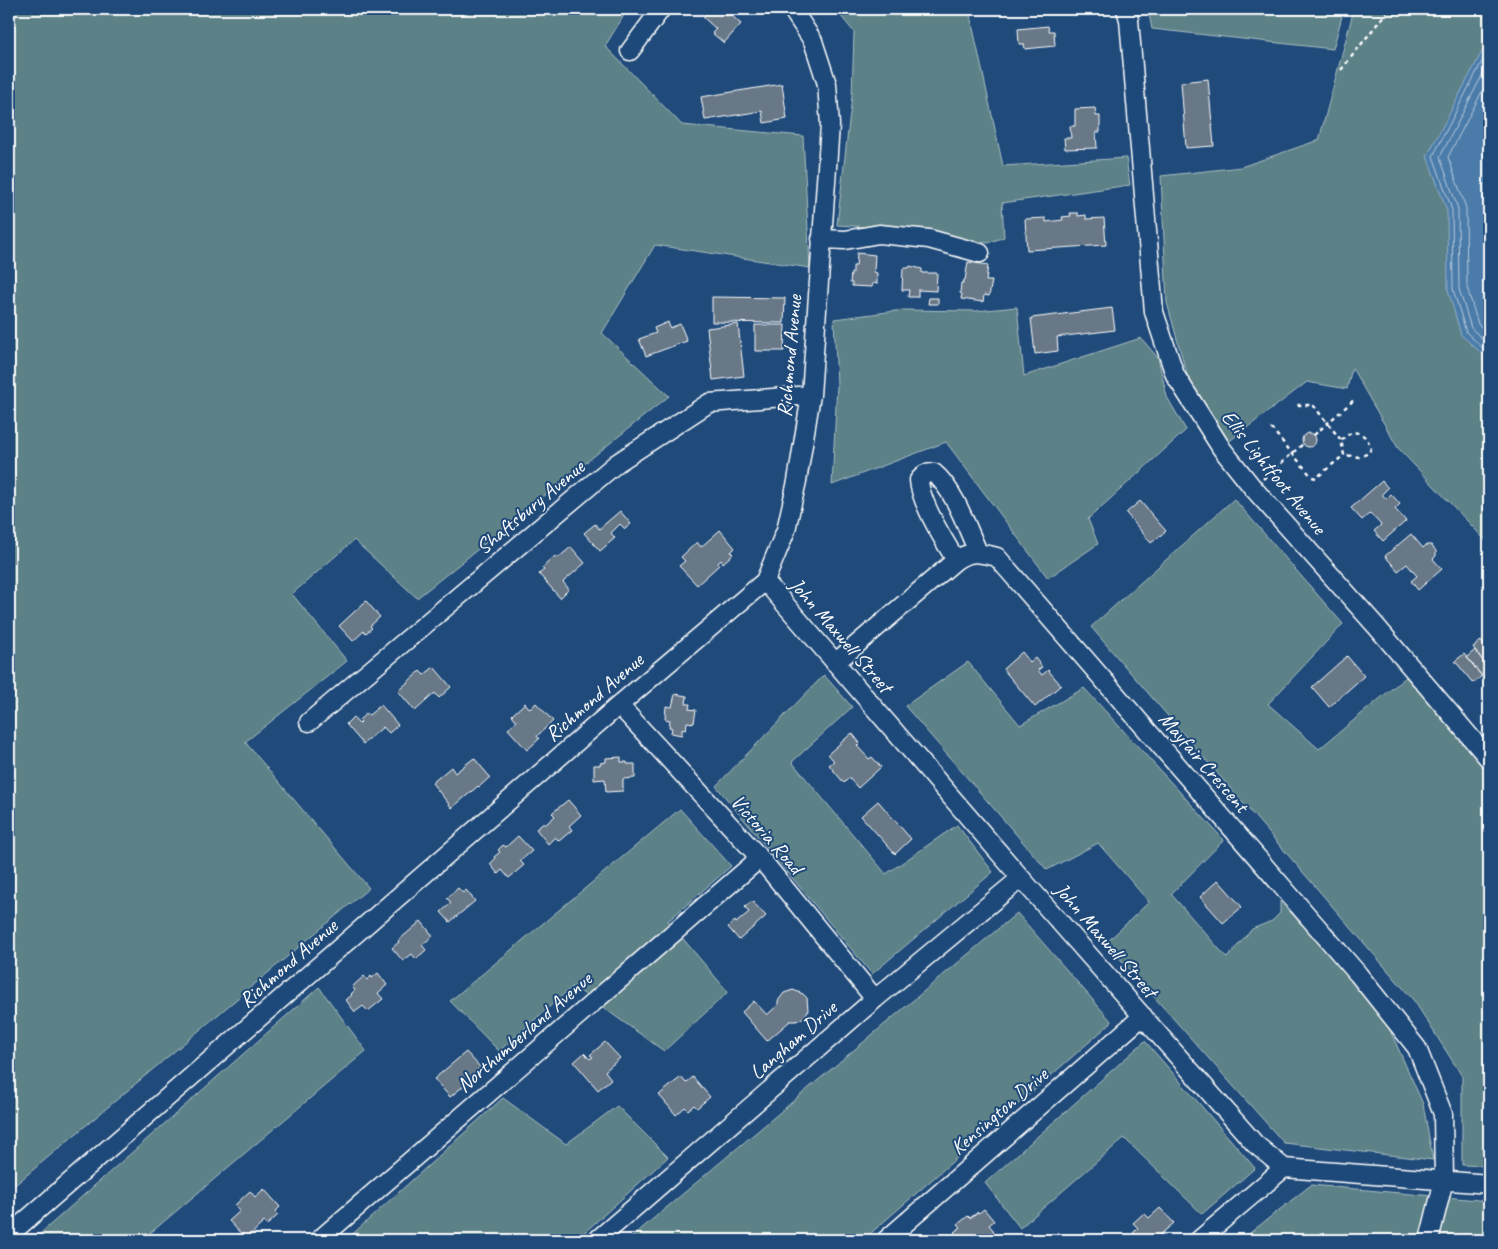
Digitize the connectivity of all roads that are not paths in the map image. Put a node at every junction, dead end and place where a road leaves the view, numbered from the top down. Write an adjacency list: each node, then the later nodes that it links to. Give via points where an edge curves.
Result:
1 (661, 9): 4 (street)
2 (792, 9): 5 (street, Richmond Avenue, via 813,41 827,84 830,125)
3 (1126, 9): 14 (street, Ellis Lightfoot Avenue, via 1154,312 1175,374 1222,449 1253,488)
4 (630, 51)
5 (821, 239): 6 (street, via 845,240 879,234 929,238); 7 (street, Richmond Avenue)
6 (980, 253)
7 (811, 395): 10 (street, Richmond Avenue, via 786,530); 13 (street, Shaftsbury Avenue, via 709,403 701,408 617,463)
8 (978, 552): 9 (street); 9 (street, via 942,480 934,473 925,474 920,480 920,489 942,538); 20 (street, Mayfair Crescent, via 997,557 1351,966 1416,1048 1443,1114)
9 (956, 560): 11 (street)
10 (765, 581): 11 (street, John Maxwell Street); 12 (street, Richmond Avenue)
11 (835, 663): 16 (street, John Maxwell Street)
12 (619, 705): 15 (street, Victoria Road); 22 (street, Richmond Avenue)
13 (309, 722)
14 (1489, 759)
15 (760, 858): 17 (street, Victoria Road); 23 (street, Northumberland Avenue)
16 (1021, 878): 17 (street, Langham Drive); 18 (street, John Maxwell Street)
17 (875, 998): 24 (street, Langham Drive)
18 (1142, 1016): 19 (street, John Maxwell Street, via 1255,1144); 25 (street, Kensington Drive)
19 (1284, 1168): 20 (street); 26 (street)
20 (1444, 1180): 21 (street); 27 (street, Mayfair Crescent)
21 (1489, 1184)
22 (9, 1235)
23 (319, 1240)
24 (597, 1240)
25 (886, 1240)
26 (1199, 1240)
27 (1429, 1240)

